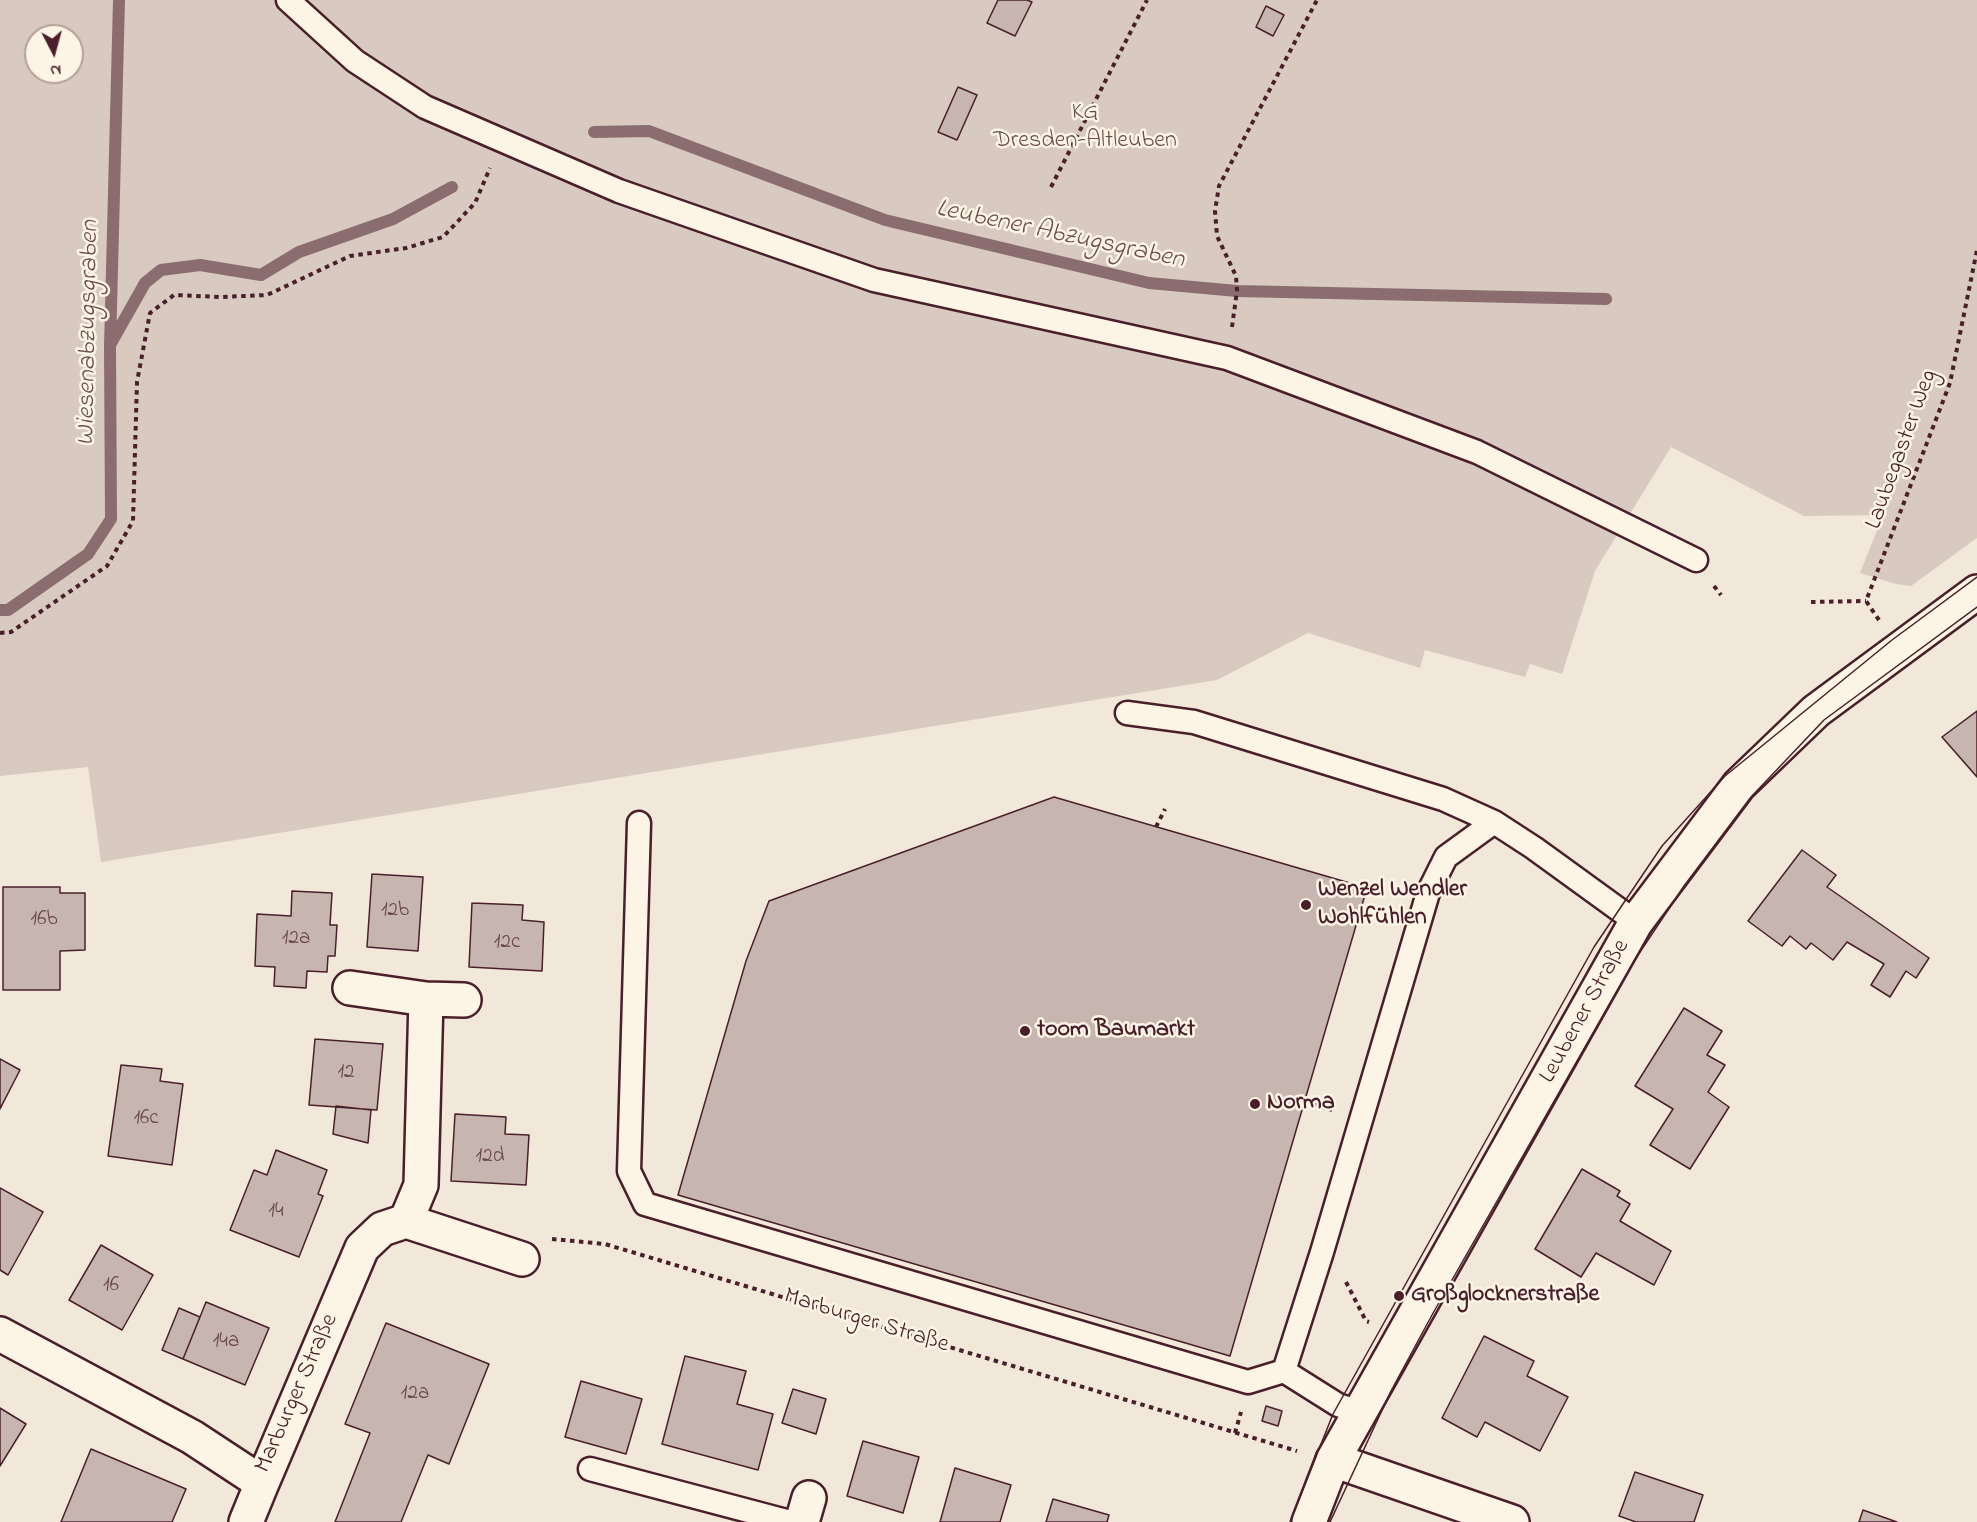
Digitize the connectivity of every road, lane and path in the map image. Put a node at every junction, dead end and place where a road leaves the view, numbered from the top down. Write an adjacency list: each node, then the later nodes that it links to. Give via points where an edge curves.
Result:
1 (288, 0): 4 (lane, via 355,61 425,107)
2 (1147, 0): 5 (path)
3 (1317, 0): 7 (path, via 1219,186 1217,236 1236,276 1237,291)
4 (502, 140): 7 (lane, via 619,191 874,280); 12 (path, via 475,203 442,237 406,248 350,256 267,295 174,295 150,313 137,382 133,520 107,566 11,632)
5 (1051, 187)
6 (1977, 250): 10 (path, Laubegaster Weg, via 1950,384)
7 (1227, 358): 8 (lane, via 1477,452)
8 (1696, 561)
9 (1977, 592): 13 (street, Leubener Straße)
10 (1866, 601): 11 (path); 13 (path)
11 (1811, 602)
12 (0, 633)
13 (1899, 650): 19 (street, Leubener Straße, via 1816,711 1739,785)
14 (1127, 713): 16 (lane, via 1205,725 1443,799)
15 (1165, 809): 18 (path)
16 (1494, 822): 19 (lane); 26 (lane, via 1446,857 1428,893)
17 (639, 823): 26 (lane, via 629,1171 645,1204 1248,1382)
18 (1156, 827)
19 (1636, 922): 27 (street, Leubener Straße)
20 (350, 988): 21 (street)
21 (426, 999): 22 (street); 23 (street, via 421,1185)
22 (464, 1000)
23 (406, 1221): 24 (street); 30 (street, Marburger Straße, via 382,1229 362,1248)
24 (522, 1259): 28 (path, Marburger Straße, via 536,1240 605,1244)
25 (0, 1334): 30 (street, Marburger Straße, via 192,1437)
26 (1284, 1371): 27 (lane, via 1338,1405)
27 (1360, 1412): 28 (street, Leubener Straße)
28 (1333, 1460): 33 (street, Leubener Straße); 34 (street)
29 (590, 1469): 31 (lane)
30 (262, 1483): 32 (street)
31 (800, 1514)
32 (246, 1522)
33 (1309, 1522)
34 (1512, 1522)

